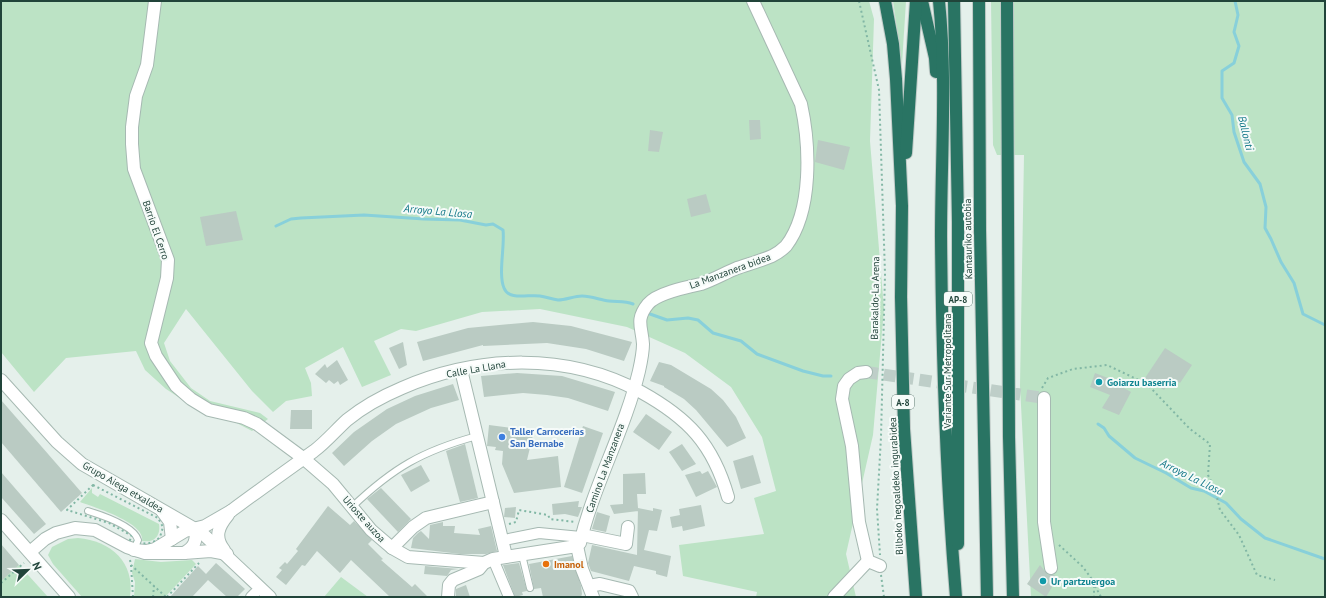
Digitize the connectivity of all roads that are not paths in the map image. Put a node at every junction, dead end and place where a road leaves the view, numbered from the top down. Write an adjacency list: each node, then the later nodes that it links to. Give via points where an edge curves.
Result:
1 (155, 1): 18 (street, Barrio El Cerro, via 147,66 136,96 132,126 134,169 168,260 167,278 151,343 166,372 176,386 191,399 209,410 244,418 257,424)
2 (753, 1): 15 (street, La Manzanera bidea, via 801,104 807,156 803,206 786,246 773,256 703,283 668,292 649,302 641,314 639,325 643,344)
3 (884, 1): 11 (highway, via 893,44)
4 (916, 1): 11 (highway, A-8)
5 (922, 1): 10 (highway, via 935,58)
6 (939, 1): 10 (highway, via 943,59)
7 (954, 1): 51 (highway, Variante Sur Metropolitana / AP-8, via 959,431)
8 (978, 1): 52 (highway, Kantauriko autobia)
9 (1007, 1): 53 (highway, via 1009,437)
10 (941, 160): 51 (highway, via 945,439)
11 (902, 206): 50 (highway, Bilboko hegoaldeko ingurabidea / A-8, via 904,429)
12 (460, 370): 15 (street, Calle La Llana, via 518,362 552,364 584,370); 17 (street); 18 (street, Calle La Llana, via 420,381 383,398 347,420)
13 (866, 372): 39 (street, via 858,373 849,379 844,386 842,398 852,446 859,522)
14 (1, 380): 21 (street, Grupo Aiega etxaldea, via 57,442 82,464)
15 (635, 389): 19 (street, Calle La Llana, via 670,409 687,423 715,461); 30 (street, Camino La Manzanera, via 592,500)
16 (1044, 398): 41 (street, via 1044,522)
17 (477, 436): 20 (street); 22 (lane, via 433,450 405,464)
18 (303, 458): 22 (street, Urioste auzoa, via 333,484); 24 (street, Calle La Llana)
19 (728, 497)
20 (493, 502): 32 (street, via 426,518 413,526); 37 (street)
21 (159, 507): 26 (street, Grupo Aiega etxaldea); 28 (street, via 170,522)
22 (352, 507): 32 (street, Urioste auzoa, via 370,530)
23 (88, 511): 31 (lane, via 107,517 131,530 137,538)
24 (231, 511): 26 (street); 35 (street, via 221,524 218,535 219,542)
25 (1, 520): 34 (street)
26 (201, 525): 28 (street); 33 (street, via 193,547); 35 (street, via 212,542)
27 (628, 527): 30 (street, via 626,544)
28 (172, 538): 31 (street, via 155,549 146,551)
29 (509, 539): 30 (street, via 539,533)
30 (580, 539): 36 (street); 43 (street, via 582,569)
31 (133, 547): 33 (street, via 156,554); 34 (street, via 95,530 75,528 45,539)
32 (392, 548): 38 (street, Urioste auzoa, via 408,557)
33 (184, 553): 35 (street, via 211,551)
34 (31, 554): 44 (street)
35 (227, 554): 45 (street)
36 (522, 555): 37 (street); 42 (lane)
37 (506, 556): 38 (street)
38 (488, 561): 46 (street, via 479,569 453,580 449,585); 47 (street)
39 (868, 561): 40 (street); 49 (street)
40 (880, 566)
41 (1051, 568)
42 (530, 588)
43 (591, 592): 48 (street, via 600,584 629,591)
44 (69, 597)
45 (270, 597)
46 (448, 597)
47 (509, 597)
48 (632, 597)
49 (834, 597)
50 (916, 597)
51 (957, 597)
52 (987, 597)
53 (1013, 597)

